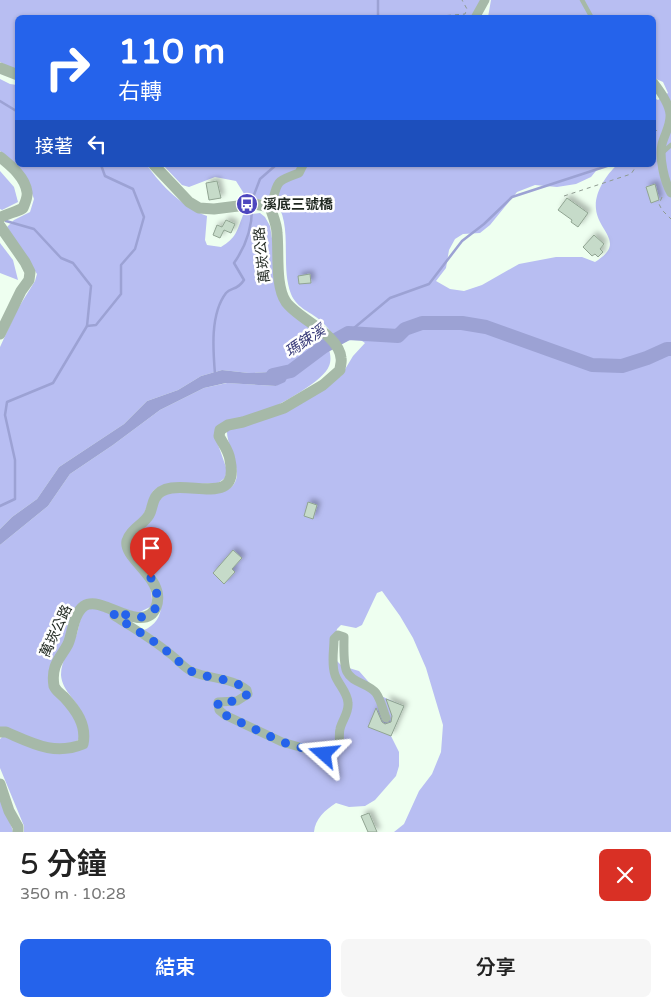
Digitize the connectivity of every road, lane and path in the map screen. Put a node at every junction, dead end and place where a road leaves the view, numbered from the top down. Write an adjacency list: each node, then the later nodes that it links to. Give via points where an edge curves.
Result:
1 (462, 0): 4 (path, via 467,9 465,14)
2 (485, 0): 5 (street)
3 (582, 0): 6 (lane)
4 (453, 15)
5 (477, 15)
6 (590, 15)
7 (0, 68): 8 (street)
8 (15, 74)
9 (656, 86): 13 (street, via 670,113)
10 (659, 128): 11 (path)
11 (656, 131)
12 (671, 145): 13 (lane)
13 (661, 154): 18 (street)
14 (0, 157): 21 (street, via 22,178 28,193 23,208)
15 (156, 167): 20 (street, 萬崁公路, via 189,202 199,208 250,204)
16 (302, 167): 20 (street, via 299,173 276,184)
17 (635, 167): 19 (path, via 631,174)
18 (669, 190): 22 (path, via 659,204)
19 (564, 196)
20 (270, 207): 25 (street, 萬崁公路, via 277,231 284,300 294,312 320,328 338,348 340,370 323,385 284,408 228,424 220,430 219,436 231,461 231,477 227,484 204,490 171,487 156,496 149,516 132,532 126,545 151,578 157,605 154,612 136,618)
21 (0, 218)
22 (671, 219)
23 (0, 226): 24 (street, via 30,272 29,280)
24 (0, 334)
25 (115, 610): 26 (street, via 114,616 170,653 191,672 241,685 248,694 237,701 218,702 218,710 282,742 324,754 336,750 349,702 333,667 334,639 338,635 344,637 346,672 375,692); 27 (street, 萬崁公路, via 92,604 84,606 54,668 55,689 81,720 85,734 83,744 48,749)
26 (386, 718)
27 (0, 732)
28 (0, 784): 29 (street)
29 (18, 832)

